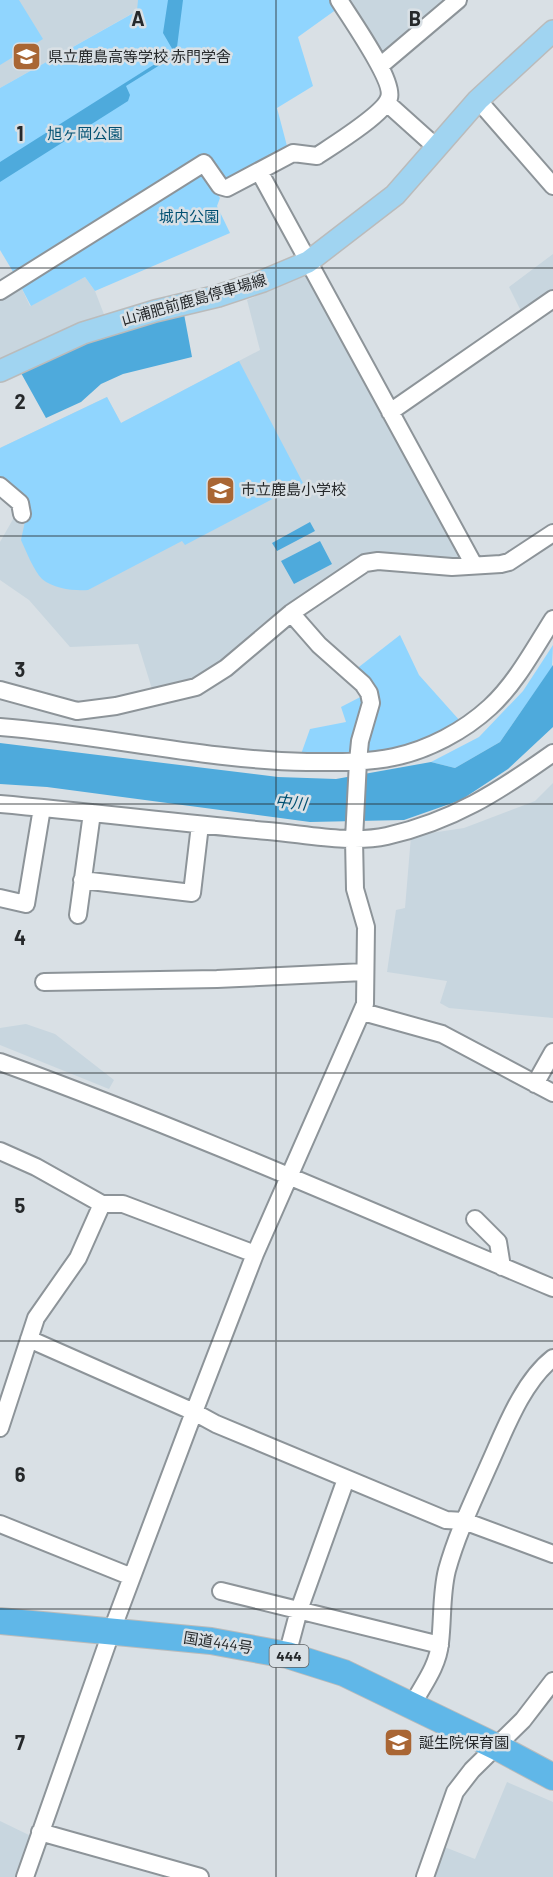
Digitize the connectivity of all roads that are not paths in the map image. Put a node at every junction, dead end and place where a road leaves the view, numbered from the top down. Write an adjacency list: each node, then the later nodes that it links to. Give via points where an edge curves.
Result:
1 (339, 0): 4 (street)
2 (458, 0): 4 (street)
3 (553, 32): 5 (main road, 山浦肥前鹿島停車場線)
4 (380, 66): 6 (street, via 389,85)
5 (478, 100): 7 (main road, 山浦肥前鹿島停車場線); 9 (street)
6 (387, 103): 7 (street); 8 (street, via 317,156 293,153)
7 (436, 147): 10 (main road, 山浦肥前鹿島停車場線, via 395,195)
8 (259, 171): 10 (street); 11 (street, via 227,188 220,186 204,163)
9 (553, 186)
10 (308, 262): 13 (main road, 山浦肥前鹿島停車場線, via 218,296 83,333); 14 (street)
11 (0, 291)
12 (553, 299): 14 (street)
13 (0, 371)
14 (390, 412): 18 (street)
15 (0, 486): 16 (street, via 20,503)
16 (22, 514)
17 (553, 533): 18 (street, via 509,562)
18 (474, 565): 19 (street, via 365,563)
19 (291, 613): 21 (street, via 226,668 196,687 77,711); 24 (street, via 369,693 371,703)
20 (553, 619): 24 (street, via 512,683 490,708 425,747 394,757)
21 (0, 690)
22 (0, 727): 24 (street, via 270,761)
23 (553, 753): 29 (street, via 452,816 384,836)
24 (357, 761): 29 (street)
25 (0, 804): 26 (street)
26 (42, 808): 27 (street); 31 (street, via 26,904)
27 (92, 813): 28 (street); 30 (street)
28 (200, 825): 29 (street); 30 (street, via 192,893)
29 (354, 839): 33 (street, via 355,889 366,927)
30 (82, 880): 32 (street)
31 (0, 898)
32 (78, 915)
33 (364, 972): 34 (street); 35 (street)
34 (44, 982)
35 (363, 1012): 38 (street, via 442,1034); 41 (street)
36 (553, 1052): 38 (street)
37 (0, 1062): 41 (street)
38 (536, 1083): 39 (street)
39 (553, 1094)
40 (0, 1151): 42 (street)
41 (290, 1178): 44 (street); 45 (street)
42 (102, 1204): 44 (street, via 123,1204); 47 (street, via 78,1258 36,1318)
43 (475, 1219): 45 (street, via 498,1242)
44 (255, 1254): 49 (street)
45 (502, 1267): 46 (street)
46 (553, 1288)
47 (29, 1339): 49 (street); 50 (street)
48 (553, 1358): 52 (street, via 516,1408)
49 (194, 1412): 51 (street); 55 (street)
50 (0, 1428)
51 (346, 1479): 52 (street, via 446,1520); 57 (street)
52 (464, 1521): 54 (street); 60 (street, via 447,1570)
53 (0, 1524): 55 (street)
54 (553, 1554)
55 (132, 1577): 59 (street)
56 (221, 1591): 57 (street)
57 (298, 1610): 60 (street); 61 (street)
58 (0, 1621): 59 (highway, 国道444号 / 444)
59 (112, 1630): 61 (highway, 国道444号 / 444, via 212,1641); 66 (street)
60 (440, 1645): 63 (street, via 433,1670)
61 (286, 1655): 63 (highway, 国道444号 / 444, via 344,1673)
62 (553, 1682): 64 (street)
63 (412, 1705): 64 (highway, 国道444号 / 444)
64 (496, 1747): 65 (highway, 国道444号 / 444); 69 (street, via 455,1792)
65 (553, 1777)
66 (40, 1832): 67 (street); 68 (street)
67 (25, 1877)
68 (200, 1877)
69 (425, 1877)

